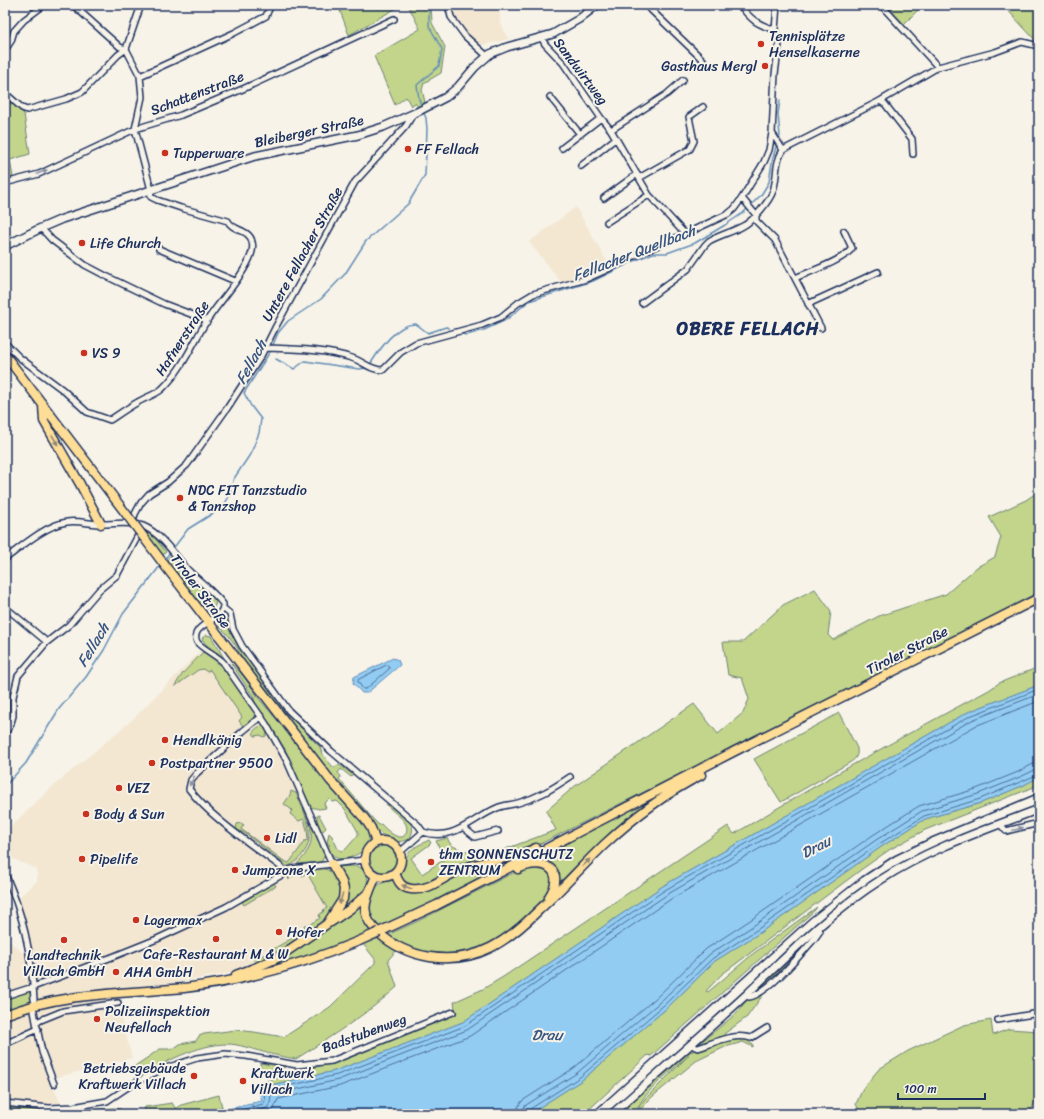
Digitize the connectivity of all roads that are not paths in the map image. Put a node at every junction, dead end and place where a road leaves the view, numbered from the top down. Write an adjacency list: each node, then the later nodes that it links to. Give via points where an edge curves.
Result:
1 (44, 5): 16 (street, via 14,31)
2 (73, 5): 15 (street, via 120,47)
3 (141, 5): 15 (street)
4 (268, 5): 20 (street, via 266,16)
5 (448, 5): 17 (street, via 451,17 465,36)
6 (597, 5): 13 (main road, Bleiberger Straße, via 574,23)
7 (651, 5): 18 (street, via 649,8)
8 (740, 5): 12 (street, via 749,17)
9 (777, 5): 12 (street)
10 (881, 5): 19 (street)
11 (394, 18): 28 (street, Schattenstraße, via 245,88 181,115)
12 (776, 30): 31 (street, via 779,44 775,74)
13 (541, 37): 17 (main road, Bleiberger Straße); 27 (street, Sandwirtweg, via 563,63)
14 (1039, 46): 19 (street, via 1022,42)
15 (126, 49): 20 (street); 22 (street, via 82,92 66,100 27,110)
16 (5, 50)
17 (486, 56): 26 (main road, Bleiberger Straße, via 458,87)
18 (702, 60)
19 (938, 67): 24 (street)
20 (140, 76): 28 (street, via 142,97)
21 (683, 80): 29 (street, via 667,94)
22 (5, 93)
23 (550, 97): 30 (street)
24 (880, 101): 34 (street); 35 (street, via 912,139)
25 (703, 107): 37 (street, via 689,117 694,141 690,149)
26 (415, 113): 39 (main road, Bleiberger Straße, via 372,131 255,156); 58 (street, Untere Fellacher Straße, via 355,182 328,230)
27 (601, 118): 29 (street, Sandwirtweg); 30 (street, Sandwirtweg)
28 (135, 129): 38 (street, Schattenstraße, one-way to 28, via 39,174); 39 (street)
29 (611, 130): 32 (street, Sandwirtweg)
30 (580, 134): 33 (street, Sandwirtweg)
31 (774, 135): 34 (street); 42 (street, via 764,162)
32 (615, 139): 36 (street); 37 (street, Sandwirtweg)
33 (562, 148)
34 (782, 148): 43 (street, via 776,165 773,192)
35 (913, 154)
36 (581, 166)
37 (638, 176): 40 (street, Sandwirtweg); 41 (street)
38 (5, 183)
39 (150, 191): 45 (main road, Bleiberger Straße); 52 (street, Hafnerstraße, via 151,197 157,200 228,221 249,236 253,243 250,257)
40 (649, 195): 44 (street); 47 (street, Sandwirtweg)
41 (604, 198)
42 (742, 198): 43 (street); 47 (street, via 728,214)
43 (756, 215): 51 (street, via 756,221 775,240); 53 (street, via 745,226 709,241 688,268)
44 (607, 222)
45 (41, 228): 48 (main road, Bleiberger Straße); 55 (street, via 52,240 85,265)
46 (844, 231): 51 (street, via 852,248 850,252)
47 (685, 234): 58 (street, via 644,250 586,279 533,294 501,317 482,325 416,343 401,352 383,370 375,370 353,358 315,350)
48 (5, 246)
49 (159, 250): 52 (street)
50 (878, 272): 54 (street)
51 (795, 278): 54 (street)
52 (235, 281): 55 (street, Hafnerstraße)
53 (642, 303)
54 (808, 304): 56 (street)
55 (206, 322): 57 (street, Hafnerstraße, via 182,364 164,387 110,420 87,412)
56 (821, 328)
57 (5, 343)
58 (270, 348): 61 (street, Untere Fellacher Straße, via 261,356 232,402 187,464 168,482 149,494 141,503)
59 (5, 355): 60 (main road, Tiroler Straße)
60 (43, 404): 62 (main road, one-way to 62, via 44,421); 68 (main road, Tiroler Straße, bridge)
61 (133, 522): 62 (street); 63 (street)
62 (101, 524): 64 (street, via 69,521 60,523 41,533)
63 (144, 526): 67 (street, via 159,536 173,554 217,597); 69 (street, via 117,575 99,590 69,625)
64 (5, 559)
65 (1039, 598): 72 (main road, Tiroler Straße)
66 (5, 607): 69 (street)
67 (223, 608): 68 (street, via 220,614); 79 (street, via 230,614 233,629 242,646 289,711)
68 (208, 622): 70 (street, via 198,631 197,642 218,656); 81 (main road, Tiroler Straße, via 330,780 365,819)
69 (47, 642): 71 (street, via 18,676 13,697 13,716)
70 (262, 718): 84 (street, via 287,761); 85 (street, one-way to 85, via 242,731 197,773 191,780 189,789 228,826)
71 (5, 733)
72 (735, 751): 80 (main road); 91 (main road, one-way to 72, via 623,827 674,790 729,759)
73 (570, 777): 77 (street, via 537,797 498,807)
74 (1039, 809): 76 (main road)
75 (1039, 823): 76 (street, one-way to 75, via 1006,831)
76 (1000, 824): 106 (main road, via 906,864 863,891 817,927)
77 (464, 828): 78 (street, via 475,837); 79 (street, via 443,835)
78 (498, 831)
79 (424, 832): 82 (street)
80 (565, 839): 86 (main road, one-way to 86, via 549,841 510,858 462,868 418,890 403,887); 89 (main road)
81 (376, 842): 82 (main road, via 392,843); 83 (main road, via 367,850)
82 (400, 852): 86 (main road, via 400,864)
83 (364, 860): 84 (street); 88 (main road, via 369,872)
84 (332, 864): 85 (street, via 303,866); 92 (main road, one-way to 92, via 344,889 343,899)
85 (285, 872): 94 (street, via 226,907 112,957)
86 (395, 873): 88 (main road, via 387,877)
87 (5, 874): 94 (street, via 14,894 26,938)
88 (376, 876): 90 (main road)
89 (491, 877): 91 (main road, via 509,873 526,864 537,863 550,868 556,882); 93 (main road, bridge, via 402,922 324,955 286,968)
90 (368, 892): 91 (main road, via 366,916 377,932 407,951 438,958 454,958 488,950 517,932); 92 (main road, via 350,909)
91 (539, 910)
92 (327, 924): 93 (main road, via 277,958)
93 (211, 984): 101 (main road, via 52,1000)
94 (33, 987): 95 (street); 96 (street)
95 (5, 996)
96 (34, 1000)
97 (118, 1003): 103 (street, via 63,1011)
98 (34, 1011): 103 (street)
99 (453, 1012): 109 (street, Badstubenweg, via 332,1061 298,1065 225,1054 197,1058 160,1070 107,1101 49,1108)
100 (1039, 1013): 102 (street)
101 (5, 1015)
102 (998, 1020)
103 (36, 1022): 105 (street)
104 (767, 1028): 106 (street, via 751,1038 733,1036 698,1048)
105 (38, 1029): 107 (street); 108 (street, via 42,1052)
106 (692, 1043): 110 (main road)
107 (5, 1044)
108 (54, 1084)
109 (5, 1103)
110 (612, 1114)

